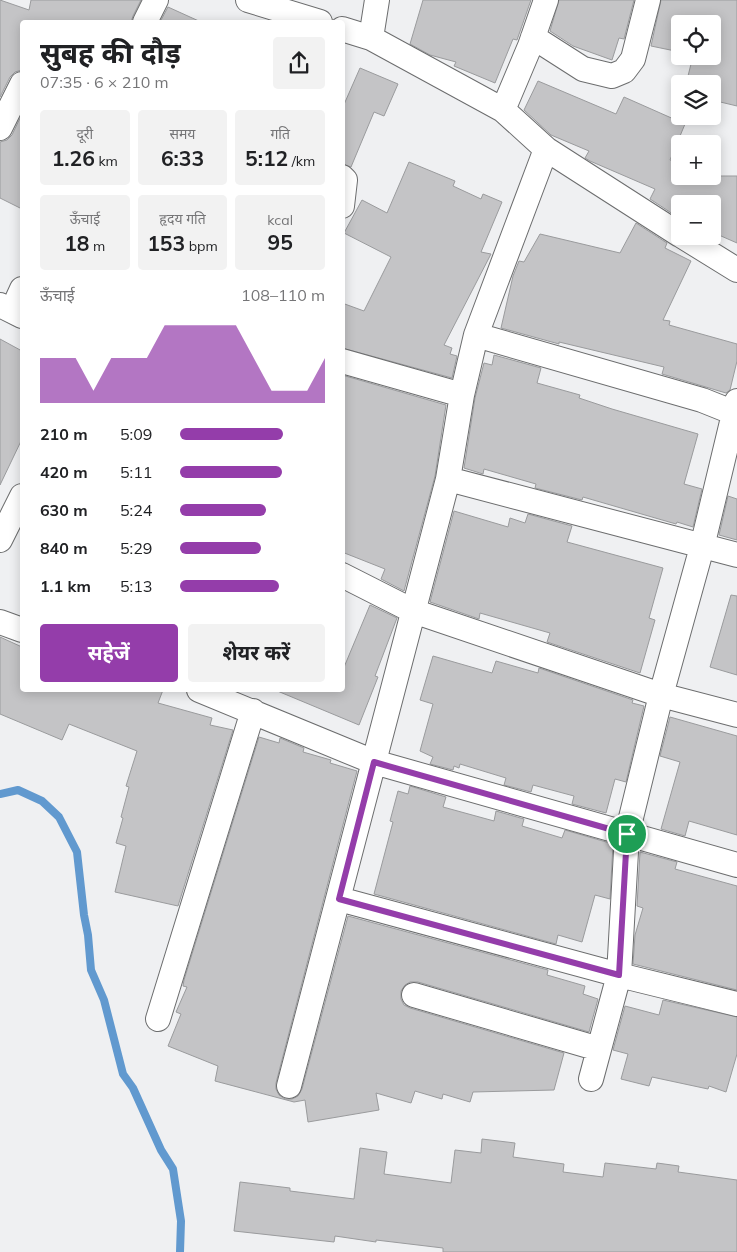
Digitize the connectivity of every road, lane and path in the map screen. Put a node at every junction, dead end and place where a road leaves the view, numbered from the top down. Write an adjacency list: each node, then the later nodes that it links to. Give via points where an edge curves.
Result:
1 (156, 0): 6 (street)
2 (248, 0): 7 (street)
3 (377, 0): 10 (street)
4 (546, 0): 9 (street)
5 (648, 0): 9 (street, via 633,58 624,72 612,76 583,69)
6 (146, 20)
7 (313, 20)
8 (345, 30): 10 (street)
9 (533, 37): 12 (street)
10 (372, 38): 12 (street)
11 (20, 88): 13 (street)
12 (503, 110): 14 (street)
13 (0, 128)
14 (546, 149): 15 (street); 20 (street)
15 (671, 230)
16 (696, 245): 17 (street)
17 (737, 270)
18 (20, 293): 19 (street)
19 (12, 311)
20 (476, 335): 22 (street); 23 (street)
21 (345, 362): 22 (street)
22 (462, 395): 24 (street)
23 (736, 409): 27 (street)
24 (448, 479): 27 (street); 30 (street)
25 (20, 500): 26 (street)
26 (0, 540)
27 (702, 546): 28 (street); 34 (street)
28 (737, 555)
29 (345, 577): 30 (street)
30 (413, 611): 34 (street); 37 (street)
31 (0, 622): 32 (street)
32 (20, 629)
33 (204, 692): 35 (street)
34 (661, 695): 36 (street); 38 (street)
35 (253, 711): 37 (street); 44 (street)
36 (737, 715)
37 (374, 762): 38 (street); 40 (street)
38 (627, 834): 39 (street); 41 (street)
39 (737, 866)
40 (339, 899): 41 (street); 47 (street)
41 (619, 975): 43 (street); 45 (street)
42 (414, 995): 45 (street)
43 (737, 1004)
44 (158, 1019)
45 (599, 1049): 46 (street)
46 (591, 1079)
47 (290, 1086)

